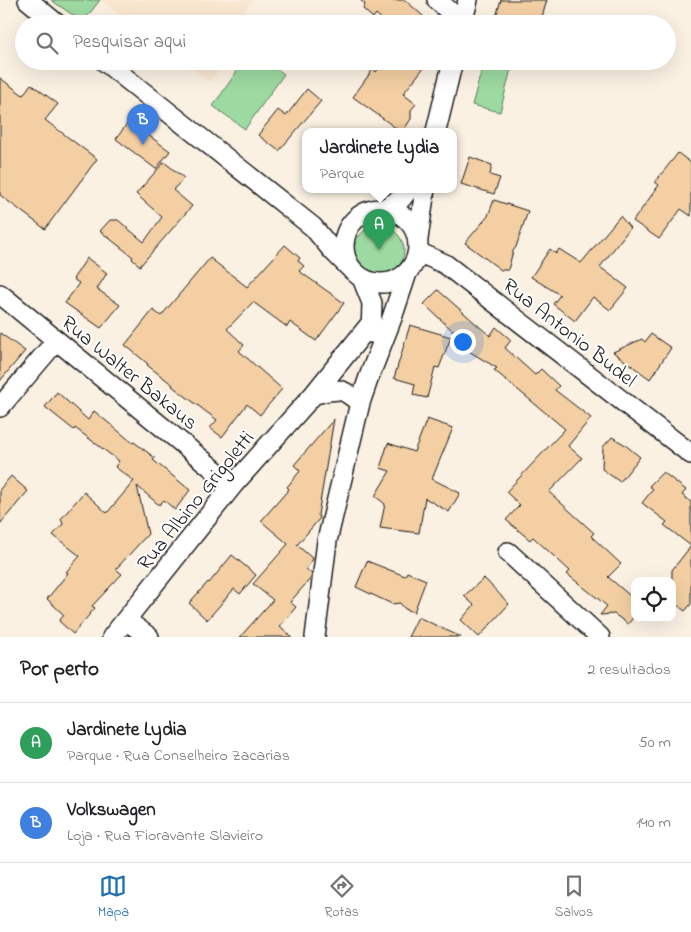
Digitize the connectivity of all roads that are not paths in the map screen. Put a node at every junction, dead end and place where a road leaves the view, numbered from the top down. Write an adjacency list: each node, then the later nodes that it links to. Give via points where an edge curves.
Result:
1 (28, 0): 4 (street)
2 (437, 0): 5 (street)
3 (468, 0): 6 (street)
4 (46, 15)
5 (453, 15)
6 (464, 15)
7 (115, 70): 14 (street)
8 (451, 70): 9 (street)
9 (437, 128)
10 (406, 193): 12 (street)
11 (424, 193): 15 (street)
12 (383, 209): 13 (street, via 371,210); 15 (street, via 406,218 414,228)
13 (356, 220): 14 (street, via 338,226); 17 (street, via 345,236 344,248 346,260)
14 (313, 227): 17 (street)
15 (418, 245): 16 (street); 25 (street, Rua Antonio Budel)
16 (407, 273): 17 (street, via 385,284 373,283); 21 (street)
17 (357, 274): 19 (street, via 372,304)
18 (0, 294): 20 (street, Rua Walter Bakaus)
19 (372, 322): 21 (street); 22 (street, Rua Albino Grigoletti)
20 (56, 341): 24 (street); 26 (street, Rua Walter Bakaus)
21 (369, 377): 23 (street)
22 (314, 394): 23 (street, via 343,391); 26 (street, Rua Albino Grigoletti)
23 (360, 403): 31 (street, via 327,541)
24 (0, 407)
25 (691, 454)
26 (233, 485): 28 (street, Rua Albino Grigoletti)
27 (508, 552): 32 (street)
28 (126, 620): 29 (street, Rua Albino Grigoletti); 30 (street)
29 (112, 637)
30 (149, 637)
31 (315, 637)
32 (600, 637)

